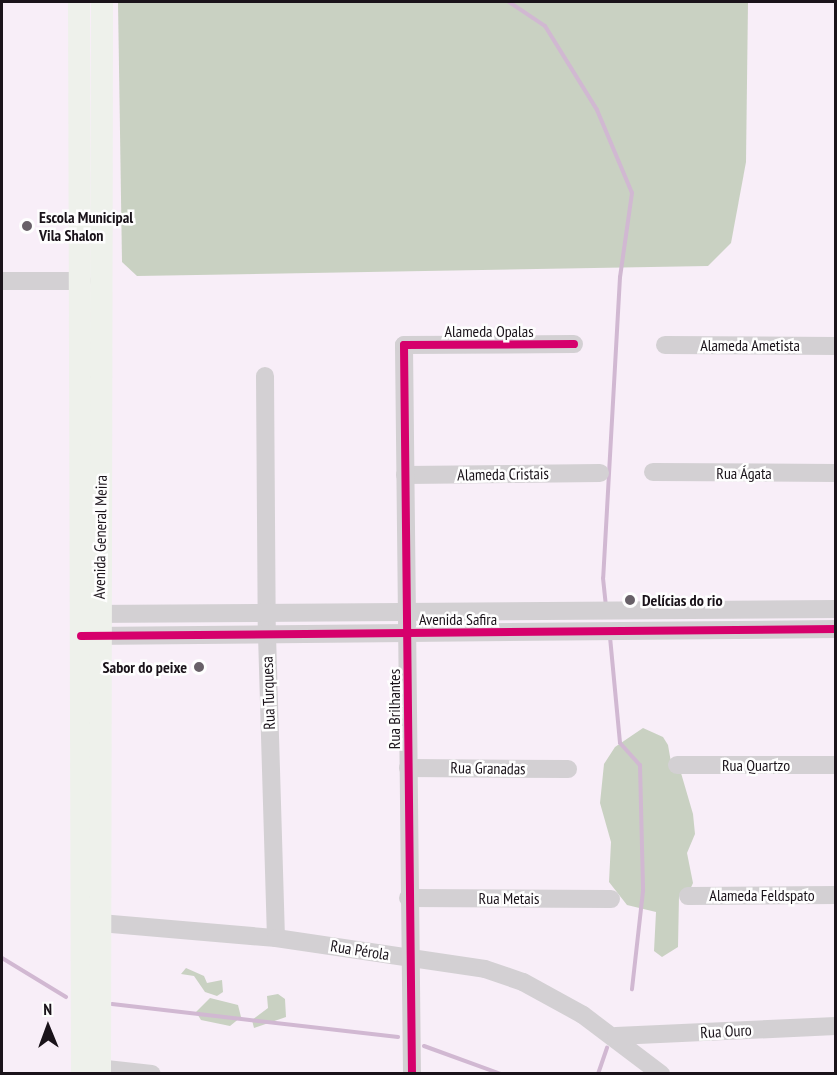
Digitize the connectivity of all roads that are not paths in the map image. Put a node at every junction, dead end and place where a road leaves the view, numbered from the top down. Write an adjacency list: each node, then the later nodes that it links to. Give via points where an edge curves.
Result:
1 (80, 2): 3 (main road, Avenida General Meira)
2 (102, 2): 3 (main road, Avenida General Meira)
3 (93, 281): 4 (street); 17 (main road, Avenida General Meira)
4 (2, 282)
5 (574, 344): 6 (street, Alameda Opalas)
6 (404, 345): 13 (street, Rua Brilhantes)
7 (665, 345): 8 (street, Alameda Ametista)
8 (836, 346)
9 (266, 376): 16 (street, Rua Turquesa)
10 (653, 472): 12 (street, Rua Ágata)
11 (600, 473): 13 (street, Alameda Cristais)
12 (836, 473)
13 (405, 475): 14 (street, Rua Brilhantes)
14 (407, 608): 15 (street, Avenida Safira); 16 (street, Avenida Safira); 19 (street, Rua Brilhantes)
15 (836, 609)
16 (266, 610): 17 (street, Avenida Safira); 20 (street, Rua Turquesa)
17 (90, 625): 20 (street, Avenida Safira); 29 (main road, Avenida General Meira); 34 (main road, Avenida General Meira)
18 (836, 629): 19 (street, Avenida Safira)
19 (407, 633): 20 (street, Avenida Safira); 23 (street, Rua Brilhantes)
20 (267, 635): 30 (street, Rua Turquesa)
21 (677, 765): 22 (street, Rua Quartzo)
22 (836, 765)
23 (408, 768): 24 (street, Rua Granadas); 27 (street, Rua Brilhantes)
24 (568, 769)
25 (836, 895): 26 (street, Alameda Feldspato)
26 (688, 896)
27 (408, 898): 28 (street, Rua Metais); 31 (street, Rua Brilhantes)
28 (611, 898)
29 (100, 923): 30 (street, Rua Pérola); 34 (main road, Avenida General Meira)
30 (276, 938): 31 (street, Rua Pérola)
31 (408, 958): 33 (street, Rua Pérola, via 485,969 523,982); 36 (street, Rua Brilhantes)
32 (836, 1026): 33 (street, Rua Ouro)
33 (616, 1036): 37 (street, Rua Pérola)
34 (91, 1070): 35 (street)
35 (152, 1074)
36 (411, 1074)
37 (661, 1074)

